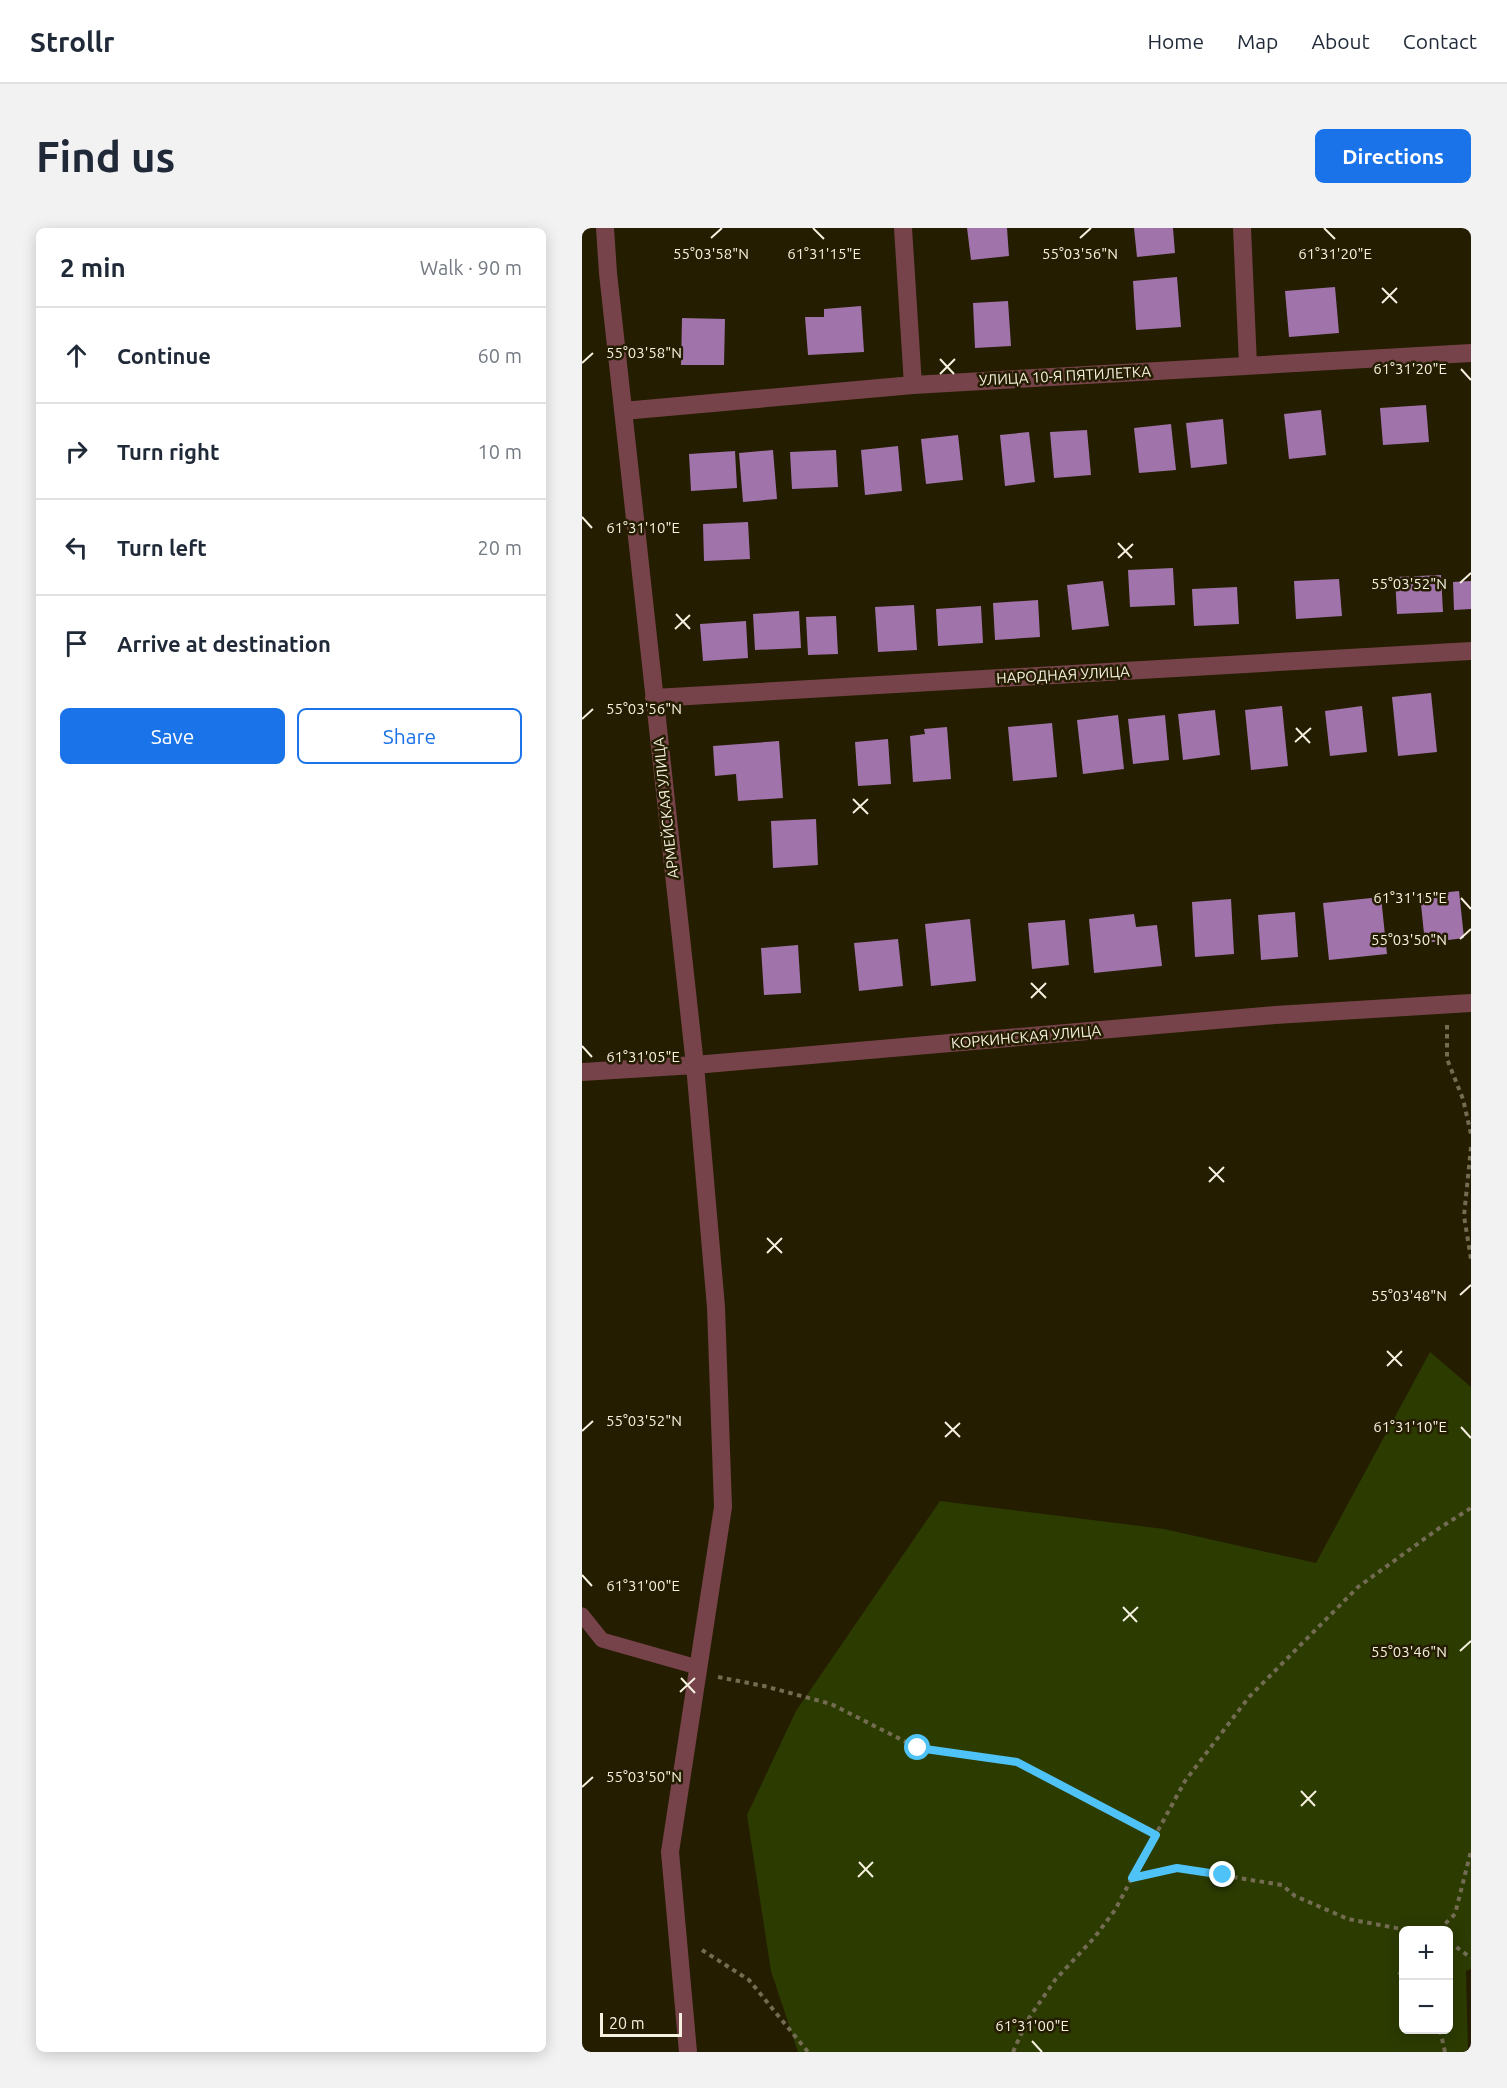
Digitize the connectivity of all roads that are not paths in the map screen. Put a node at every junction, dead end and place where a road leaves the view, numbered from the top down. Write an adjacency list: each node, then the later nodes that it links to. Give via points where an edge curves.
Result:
1 (605, 228): 7 (street, АРМЕЙСКАЯ УЛИЦА)
2 (903, 228): 6 (street)
3 (1242, 228): 5 (street)
4 (1471, 353): 5 (street, УЛИЦА 10-Я ПЯТИЛЕТКА)
5 (1248, 365): 6 (street, УЛИЦА 10-Я ПЯТИЛЕТКА)
6 (914, 386): 7 (street, УЛИЦА 10-Я ПЯТИЛЕТКА)
7 (623, 411): 9 (street, АРМЕЙСКАЯ УЛИЦА)
8 (1471, 651): 9 (street, НАРОДНАЯ УЛИЦА)
9 (654, 698): 11 (street, АРМЕЙСКАЯ УЛИЦА)
10 (1471, 1003): 11 (street, КОРКИНСКАЯ УЛИЦА, via 1275,1015)
11 (695, 1065): 12 (street, КОРКИНСКАЯ УЛИЦА); 14 (street, АРМЕЙСКАЯ УЛИЦА, via 716,1307 723,1507)
12 (582, 1072)
13 (582, 1615): 14 (lane, via 602,1640)
14 (697, 1670): 15 (street, АРМЕЙСКАЯ УЛИЦА, via 670,1852)
15 (688, 2052)

